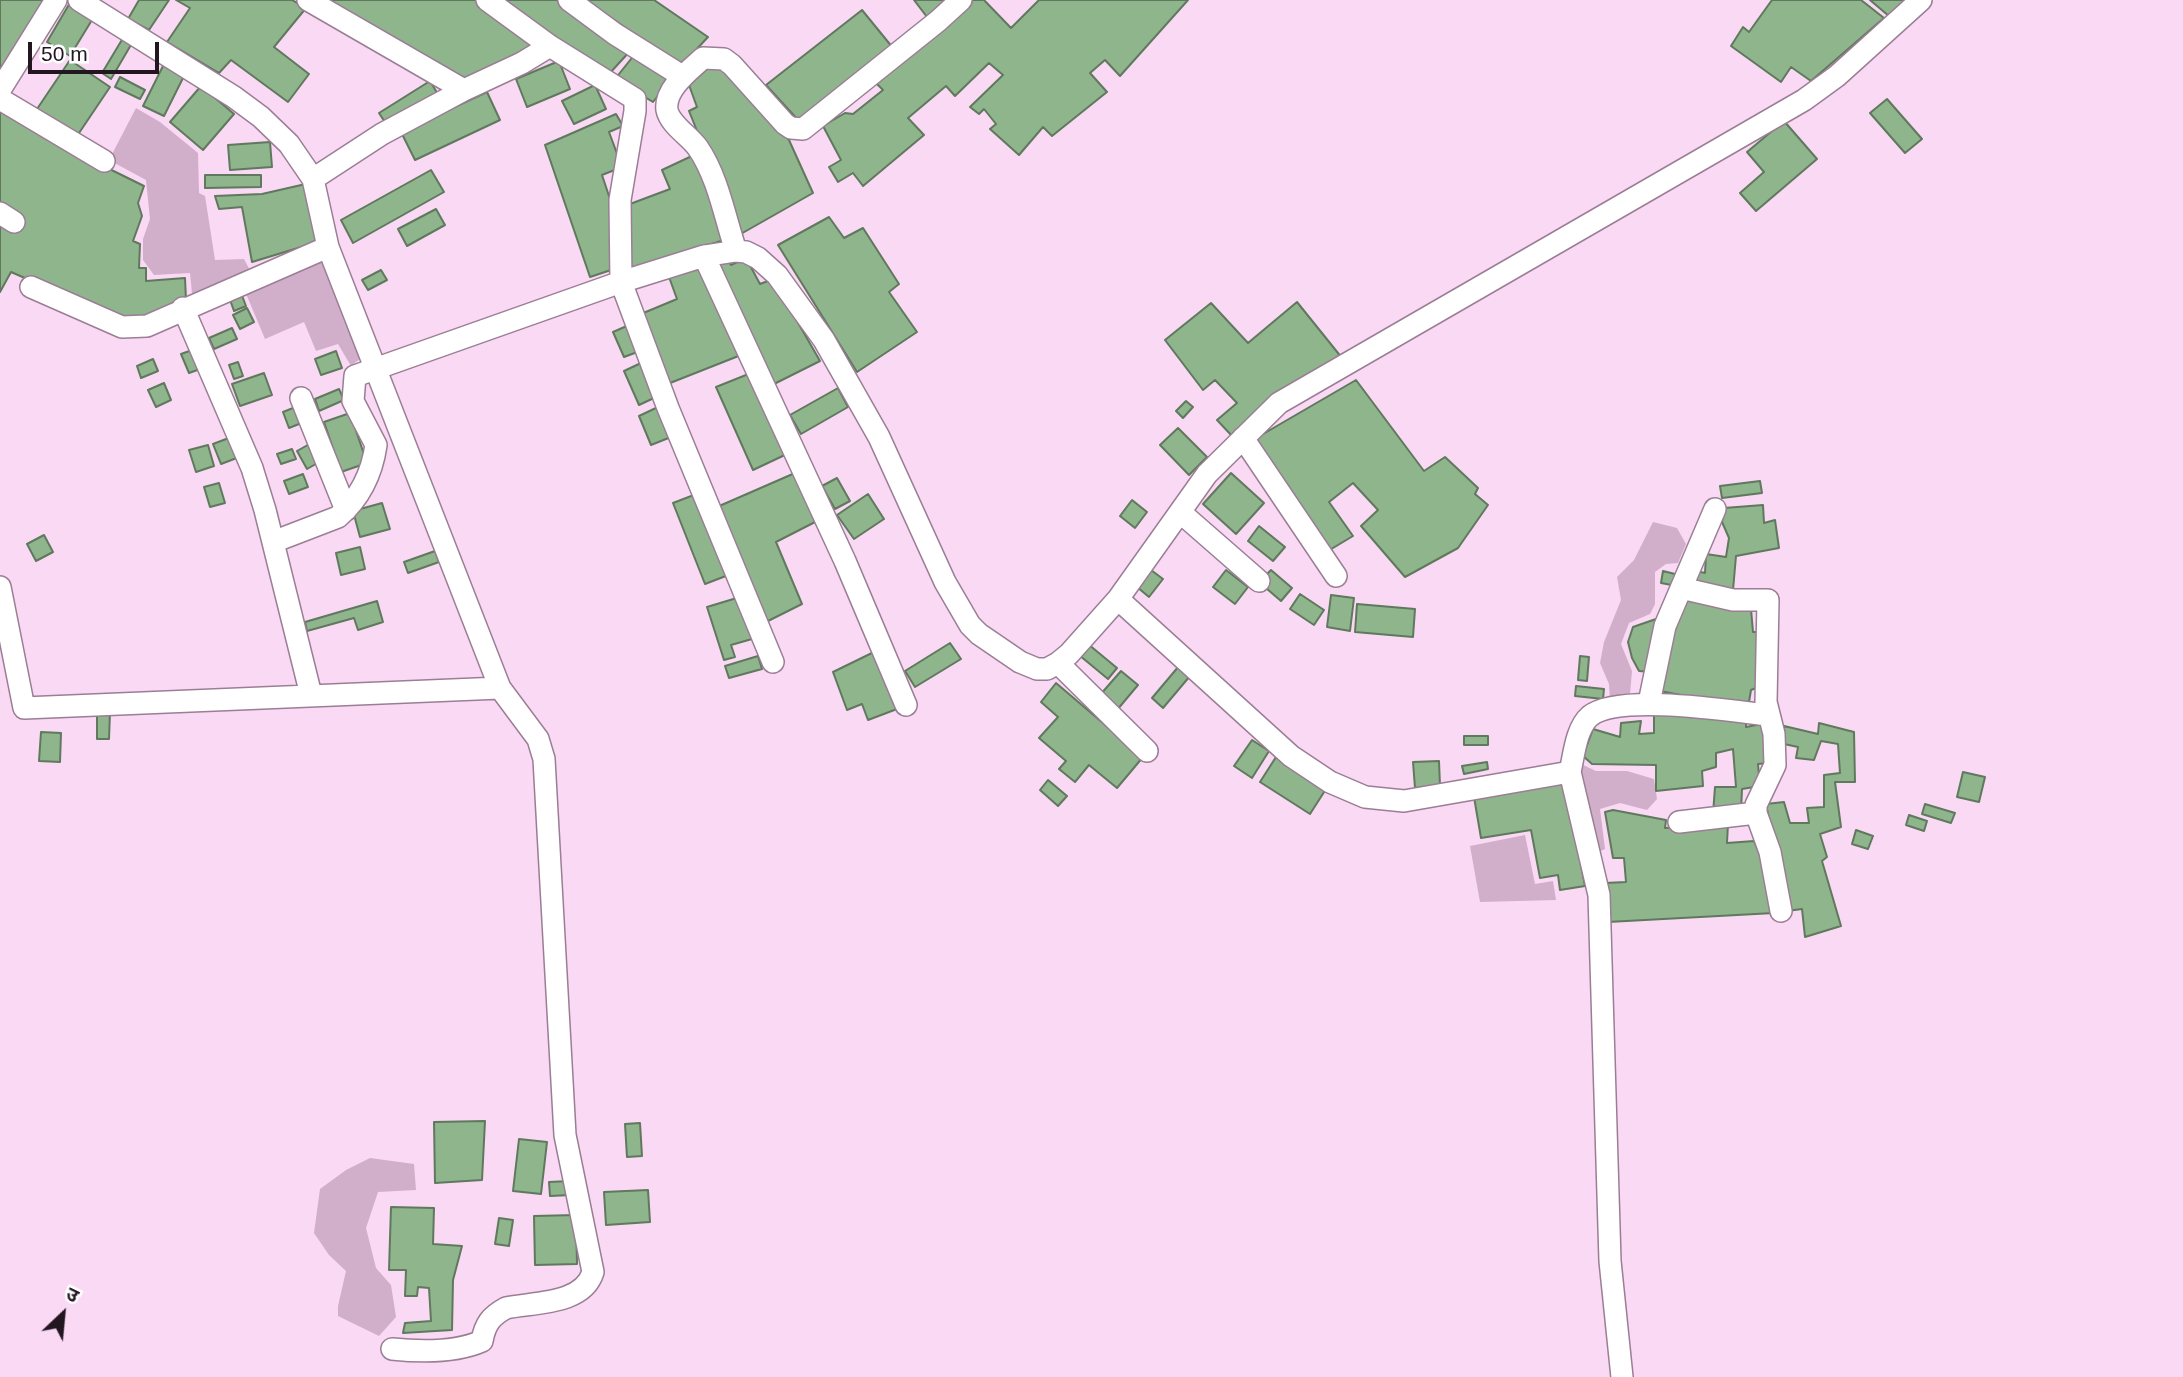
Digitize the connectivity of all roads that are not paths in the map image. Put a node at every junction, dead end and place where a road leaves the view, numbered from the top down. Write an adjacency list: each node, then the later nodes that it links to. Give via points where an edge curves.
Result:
1 (56, 0): 10 (street)
2 (79, 0): 16 (street, via 261,117 289,144)
3 (308, 0): 11 (street)
4 (487, 0): 8 (street)
5 (569, 0): 9 (street)
6 (1921, 0): 25 (street, via 1804,100 1279,403)
7 (959, 1): 9 (street, via 803,129 785,124 724,59 703,58)
8 (550, 46): 11 (street); 13 (street, via 630,95)
9 (682, 76): 14 (street)
10 (0, 90)
11 (464, 90): 16 (street, via 382,134)
12 (0, 99): 15 (street)
13 (635, 104): 14 (street); 20 (street, via 620,200)
14 (667, 111): 18 (street, via 710,170)
15 (104, 160)
16 (313, 179): 17 (street)
17 (328, 247): 22 (street); 23 (street)
18 (736, 251): 19 (street); 36 (street, via 758,258 777,275 824,340 878,437 945,582 970,625 1020,662 1037,669)
19 (704, 256): 20 (street); 40 (street)
20 (621, 282): 23 (street); 35 (street)
21 (31, 287): 22 (street, via 122,327 147,326)
22 (183, 309): 29 (street, via 252,468)
23 (376, 367): 27 (street, via 355,376 353,401 376,445 370,475); 37 (street)
24 (301, 398): 27 (street)
25 (1243, 438): 28 (street, via 1207,474); 30 (street)
26 (1715, 509): 33 (street)
27 (345, 510): 29 (street, via 338,517)
28 (1180, 512): 31 (street); 34 (street)
29 (273, 542): 38 (street)
30 (1336, 576)
31 (1259, 580)
32 (0, 587): 38 (street, via 24,708)
33 (1681, 588): 39 (street, via 1661,639); 41 (street, via 1733,600 1768,600)
34 (1118, 599): 36 (street); 43 (street, via 1291,756 1330,782 1365,797 1404,801)
35 (773, 662)
36 (1058, 663): 42 (street)
37 (500, 688): 38 (street); 47 (street, via 538,739 544,759 565,1135 593,1272 576,1294 496,1313 476,1343 455,1349)
38 (311, 695)
39 (1649, 703): 41 (street); 43 (street, via 1591,715 1582,726)
40 (906, 705)
41 (1769, 715): 44 (street, via 1775,765)
42 (1147, 751)
43 (1570, 772): 48 (street, via 1599,895 1610,1261)
44 (1756, 813): 45 (street); 46 (street, via 1770,852)
45 (1679, 822)
46 (1781, 911)
47 (392, 1349)
48 (1622, 1377)

